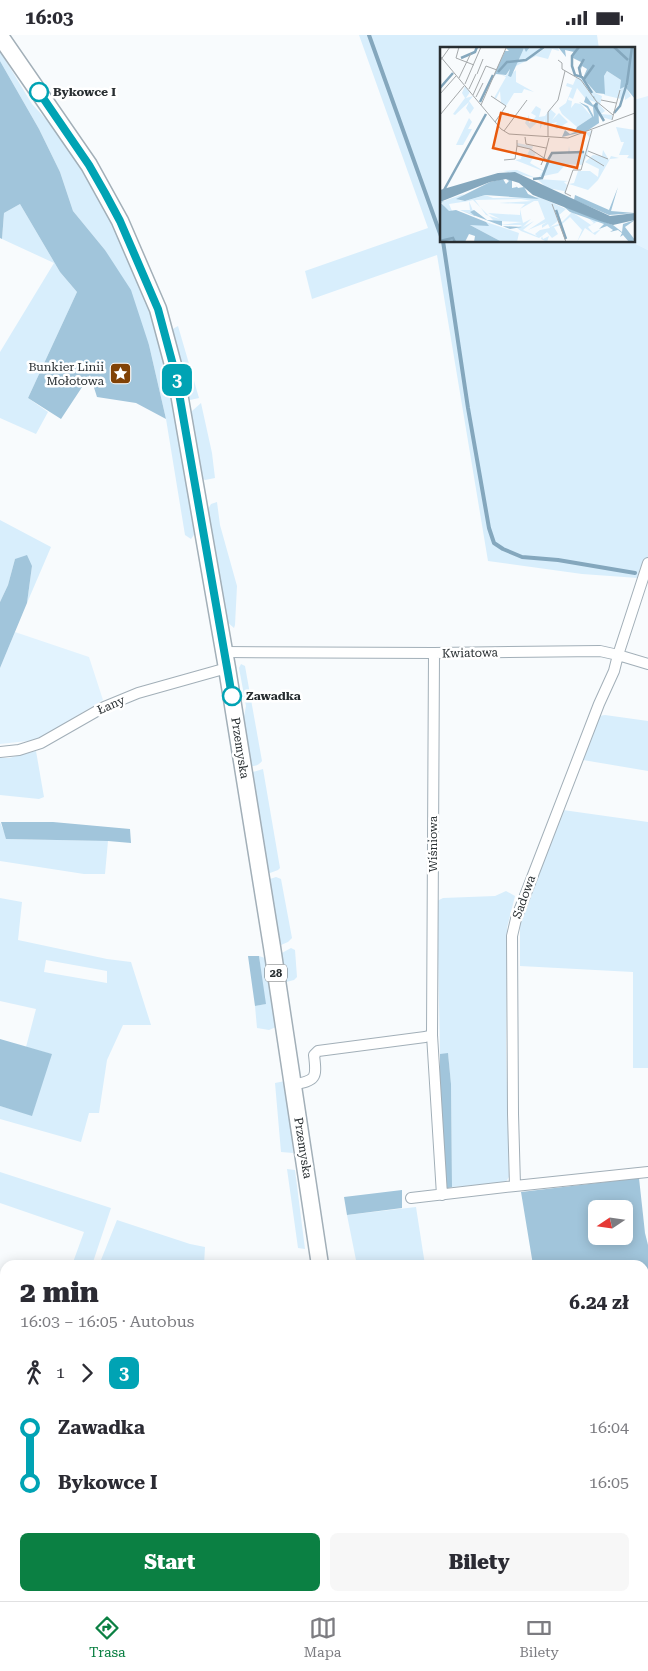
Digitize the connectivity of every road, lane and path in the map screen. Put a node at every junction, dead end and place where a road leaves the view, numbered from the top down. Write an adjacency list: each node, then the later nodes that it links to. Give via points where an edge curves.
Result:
1 (0, 35): 5 (main road, Przemyska / 28, via 89,165 120,221 158,309 176,376)
2 (648, 563): 4 (street)
3 (434, 653): 4 (street, Kwiatowa, via 600,651); 5 (street, Kwiatowa); 8 (street, Wiśniowa)
4 (618, 655): 6 (street); 11 (street, Sadowa, via 512,936)
5 (226, 660): 7 (street, Łany, via 104,707 41,743); 9 (main road, Przemyska / 28)
6 (648, 664)
7 (0, 752)
8 (432, 1035): 9 (street, via 318,1051 314,1055 315,1078); 12 (street, Wiśniowa)
9 (293, 1085): 14 (main road, Przemyska / 28)
10 (648, 1172): 11 (street)
11 (515, 1186): 12 (street)
12 (442, 1195): 13 (street)
13 (410, 1199)
14 (319, 1260)

